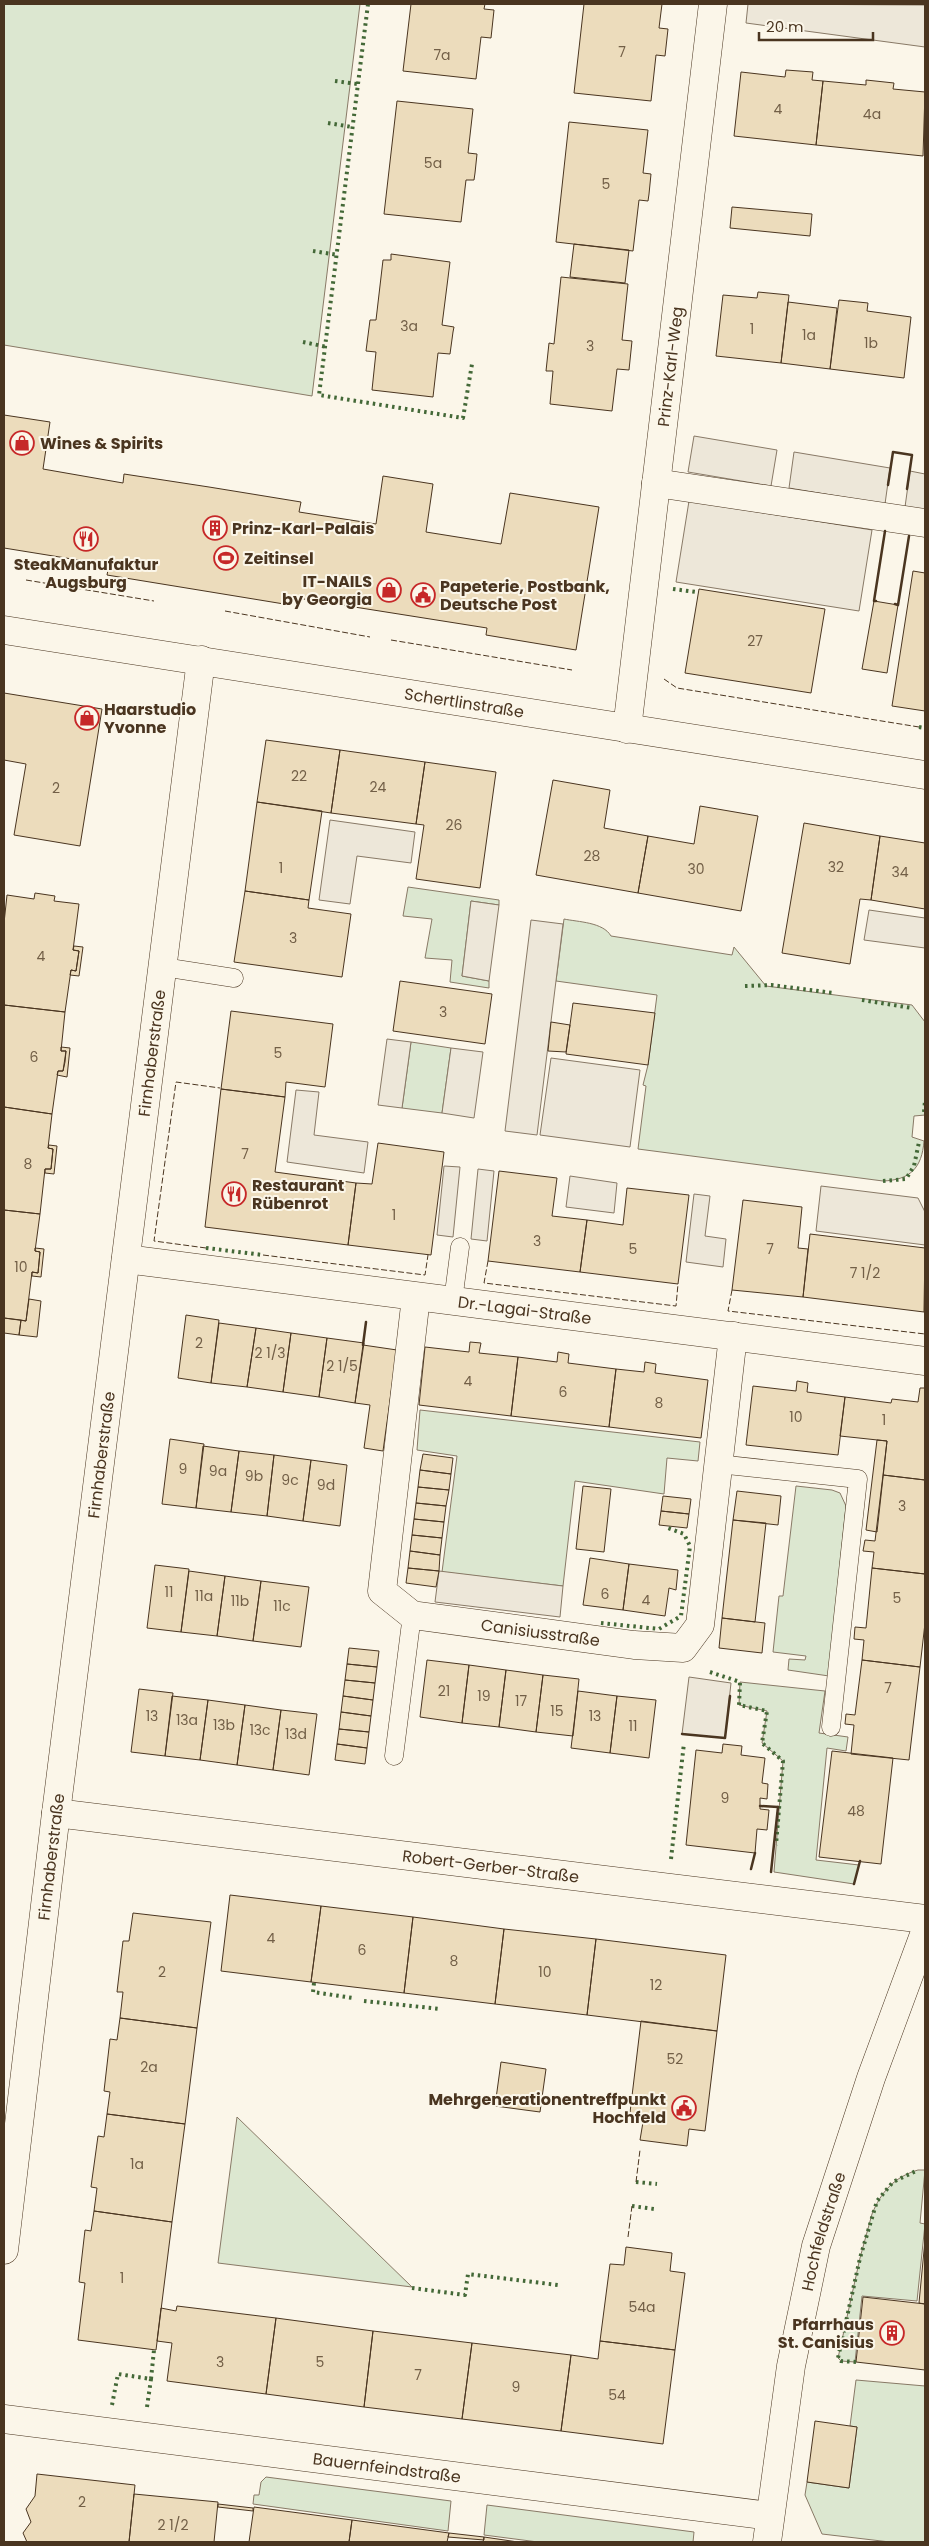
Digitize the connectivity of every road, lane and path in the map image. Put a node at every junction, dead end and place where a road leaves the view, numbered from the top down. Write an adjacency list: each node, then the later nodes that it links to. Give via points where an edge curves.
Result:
1 (714, 4): 2 (street, Prinz-Karl-Weg)
2 (656, 482): 3 (street); 6 (street, Prinz-Karl-Weg)
3 (925, 523)
4 (4, 630): 5 (street, Schertlinstraße)
5 (201, 660): 6 (street, Schertlinstraße); 8 (street, Firnhaberstraße)
6 (628, 729): 7 (street, Schertlinstraße)
7 (925, 775)
8 (162, 967): 9 (lane); 11 (street, Firnhaberstraße)
9 (234, 978)
10 (460, 1247): 13 (lane)
11 (126, 1259): 12 (street, Dr.-Lagai-Straße); 20 (street, Firnhaberstraße)
12 (416, 1297): 13 (street, Dr.-Lagai-Straße); 17 (street, via 382,1591)
13 (453, 1301): 14 (street, Dr.-Lagai-Straße)
14 (733, 1336): 15 (street, Dr.-Lagai-Straße); 16 (street, Canisiusstraße)
15 (925, 1362)
16 (718, 1464): 17 (street, Canisiusstraße, via 700,1625 683,1648 634,1645); 18 (lane, via 858,1479)
17 (412, 1615): 19 (lane)
18 (831, 1727)
19 (394, 1756)
20 (56, 1813): 21 (street, Robert-Gerber-Straße); 23 (street, Firnhaberstraße)
21 (925, 1919)
22 (925, 1932): 25 (street, Hochfeldstraße, via 816,2246 791,2366)
23 (4, 2250)
24 (4, 2419): 25 (street, Bauernfeindstraße)
25 (769, 2529)

